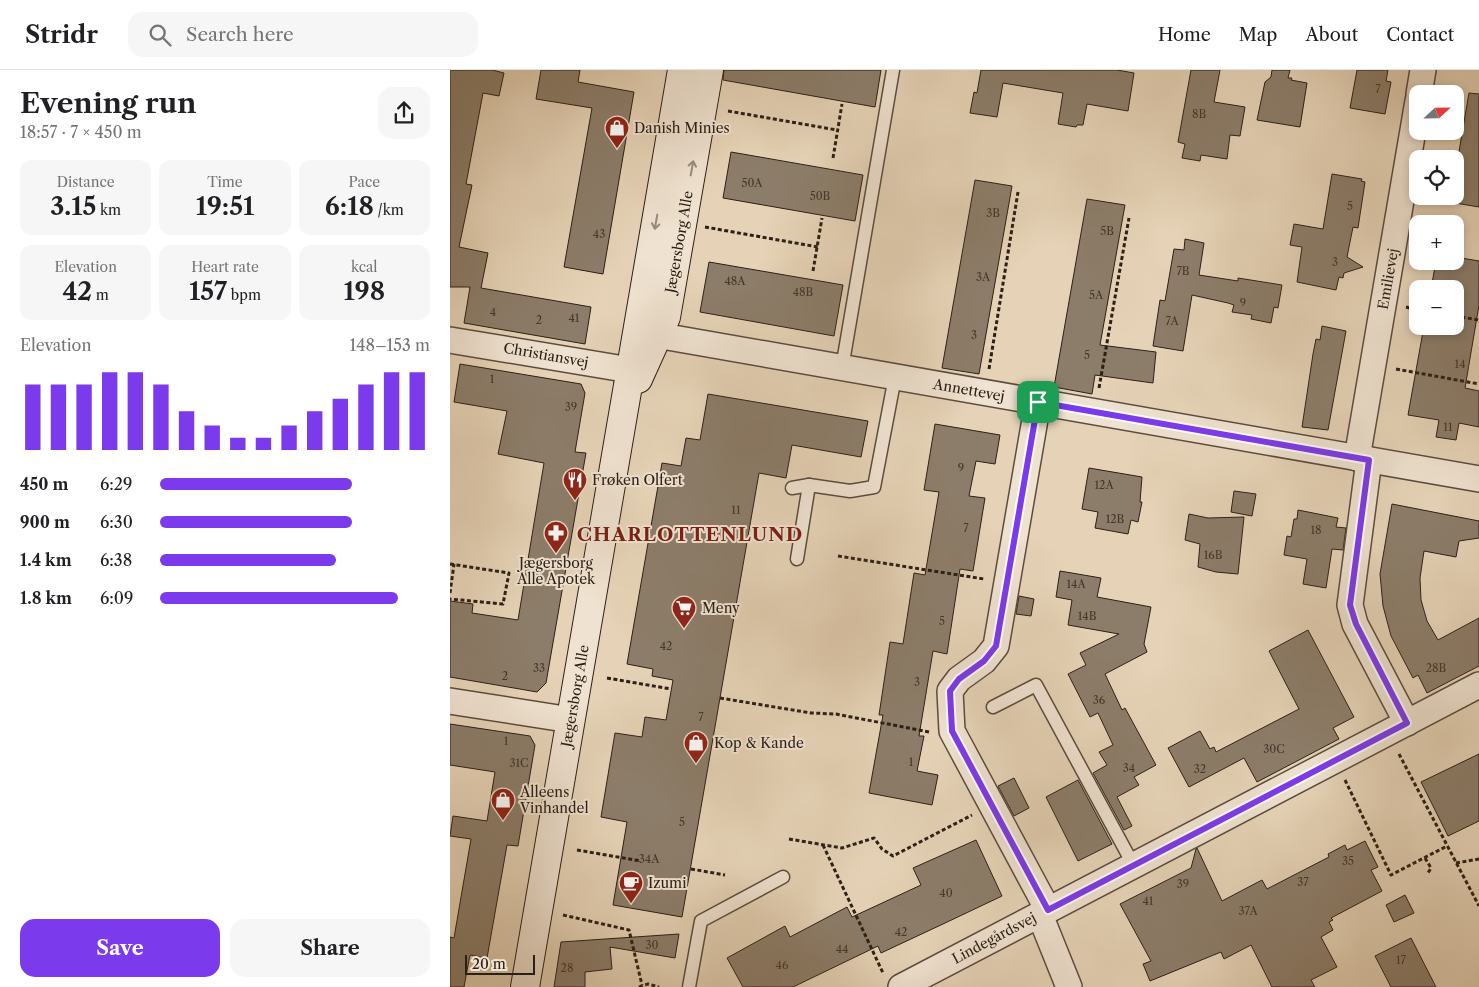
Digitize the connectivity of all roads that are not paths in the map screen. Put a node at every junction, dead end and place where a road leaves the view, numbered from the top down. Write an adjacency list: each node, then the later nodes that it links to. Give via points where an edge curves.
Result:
1 (682, 70): 7 (street, Jægersborg Alle, one-way to 7)
2 (709, 70): 7 (street, Jægersborg Alle, one-way to 2, via 666,316)
3 (893, 70): 9 (lane)
4 (1423, 70): 5 (street)
5 (1420, 85)
6 (1411, 140): 13 (street, Emilievej, via 1373,365)
7 (648, 334): 9 (street, Annettevej); 10 (street, Jægersborg Alle)
8 (450, 340): 10 (street, Christiansvej)
9 (842, 368): 11 (street, Annettevej)
10 (636, 371): 21 (street, Jægersborg Alle, via 626,406)
11 (896, 377): 12 (street, Annettevej); 15 (lane, via 874,487 850,491)
12 (1038, 402): 13 (street, Annettevej); 25 (street, via 996,646 950,691 952,731)
13 (1363, 459): 14 (street, Annettevej); 22 (street, via 1350,605)
14 (1479, 479)
15 (809, 484): 16 (lane); 17 (lane)
16 (792, 488)
17 (797, 559)
18 (1479, 685): 22 (street, Lindegårdsvej)
19 (450, 700): 21 (street)
20 (993, 707): 23 (lane, via 1036,685)
21 (571, 720): 27 (street, Jægersborg Alle)
22 (1397, 728): 23 (street, Lindegårdsvej)
23 (1134, 866): 25 (street, Lindegårdsvej)
24 (783, 877): 28 (lane, via 701,921)
25 (1044, 912): 26 (street, Lindegårdsvej); 29 (street)
26 (893, 982)
27 (525, 987)
28 (690, 987)
29 (1069, 987)

